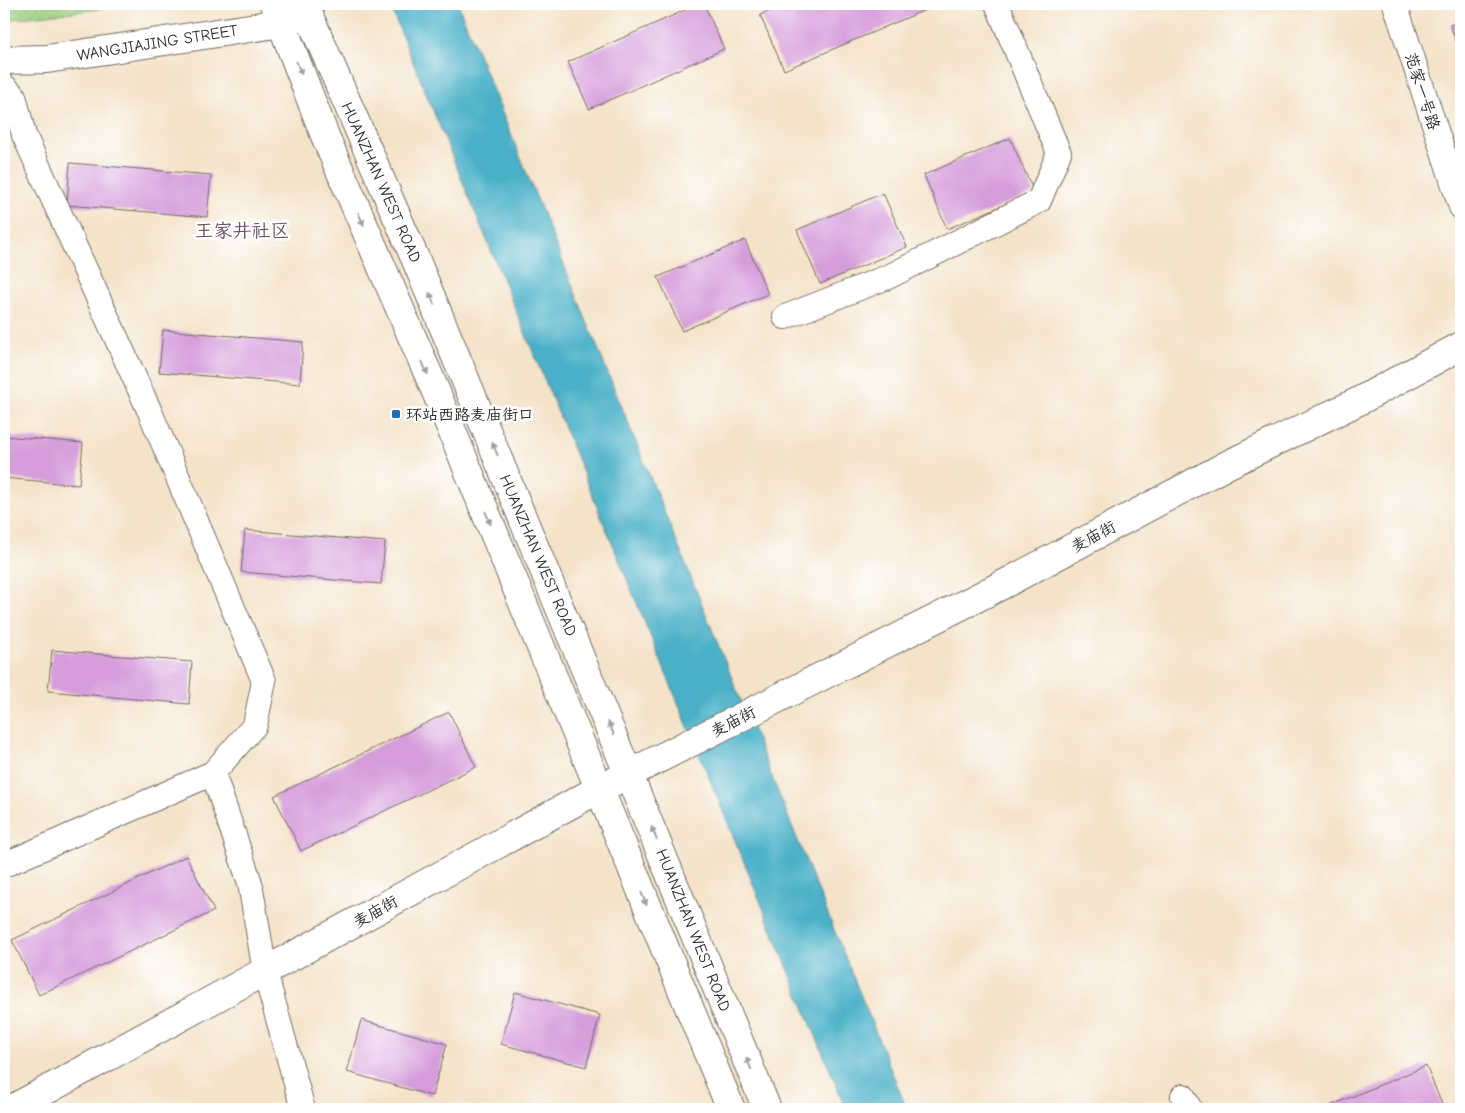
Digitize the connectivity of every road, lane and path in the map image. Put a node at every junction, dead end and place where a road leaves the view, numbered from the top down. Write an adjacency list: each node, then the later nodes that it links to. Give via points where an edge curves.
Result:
1 (998, 4): 8 (street, via 1059,153 1039,201 890,276)
2 (1395, 4): 7 (street, 范家一号路)
3 (307, 9): 4 (main road, WANGJIAJING STREET); 11 (main road, HUANZHAN WEST ROAD, one-way to 3, via 415,258)
4 (278, 13): 5 (main road, WANGJIAJING STREET, via 47,59); 12 (main road, HUANZHAN WEST ROAD, one-way to 12, via 325,136 436,392)
5 (4, 60)
6 (4, 86): 10 (street, via 14,96 24,136 150,412 264,681 255,725)
7 (1461, 207)
8 (785, 317)
9 (1461, 346): 11 (main road, 麦庙街)
10 (213, 773): 13 (street); 14 (street, via 250,883)
11 (630, 773): 12 (main road, 麦庙街); 18 (main road, HUANZHAN WEST ROAD, one-way to 11)
12 (599, 789): 14 (main road, 麦庙街); 17 (main road, HUANZHAN WEST ROAD, one-way to 17)
13 (4, 865)
14 (265, 972): 15 (main road, 麦庙街); 16 (street)
15 (12, 1109)
16 (303, 1109)
17 (731, 1109)
18 (767, 1109)

